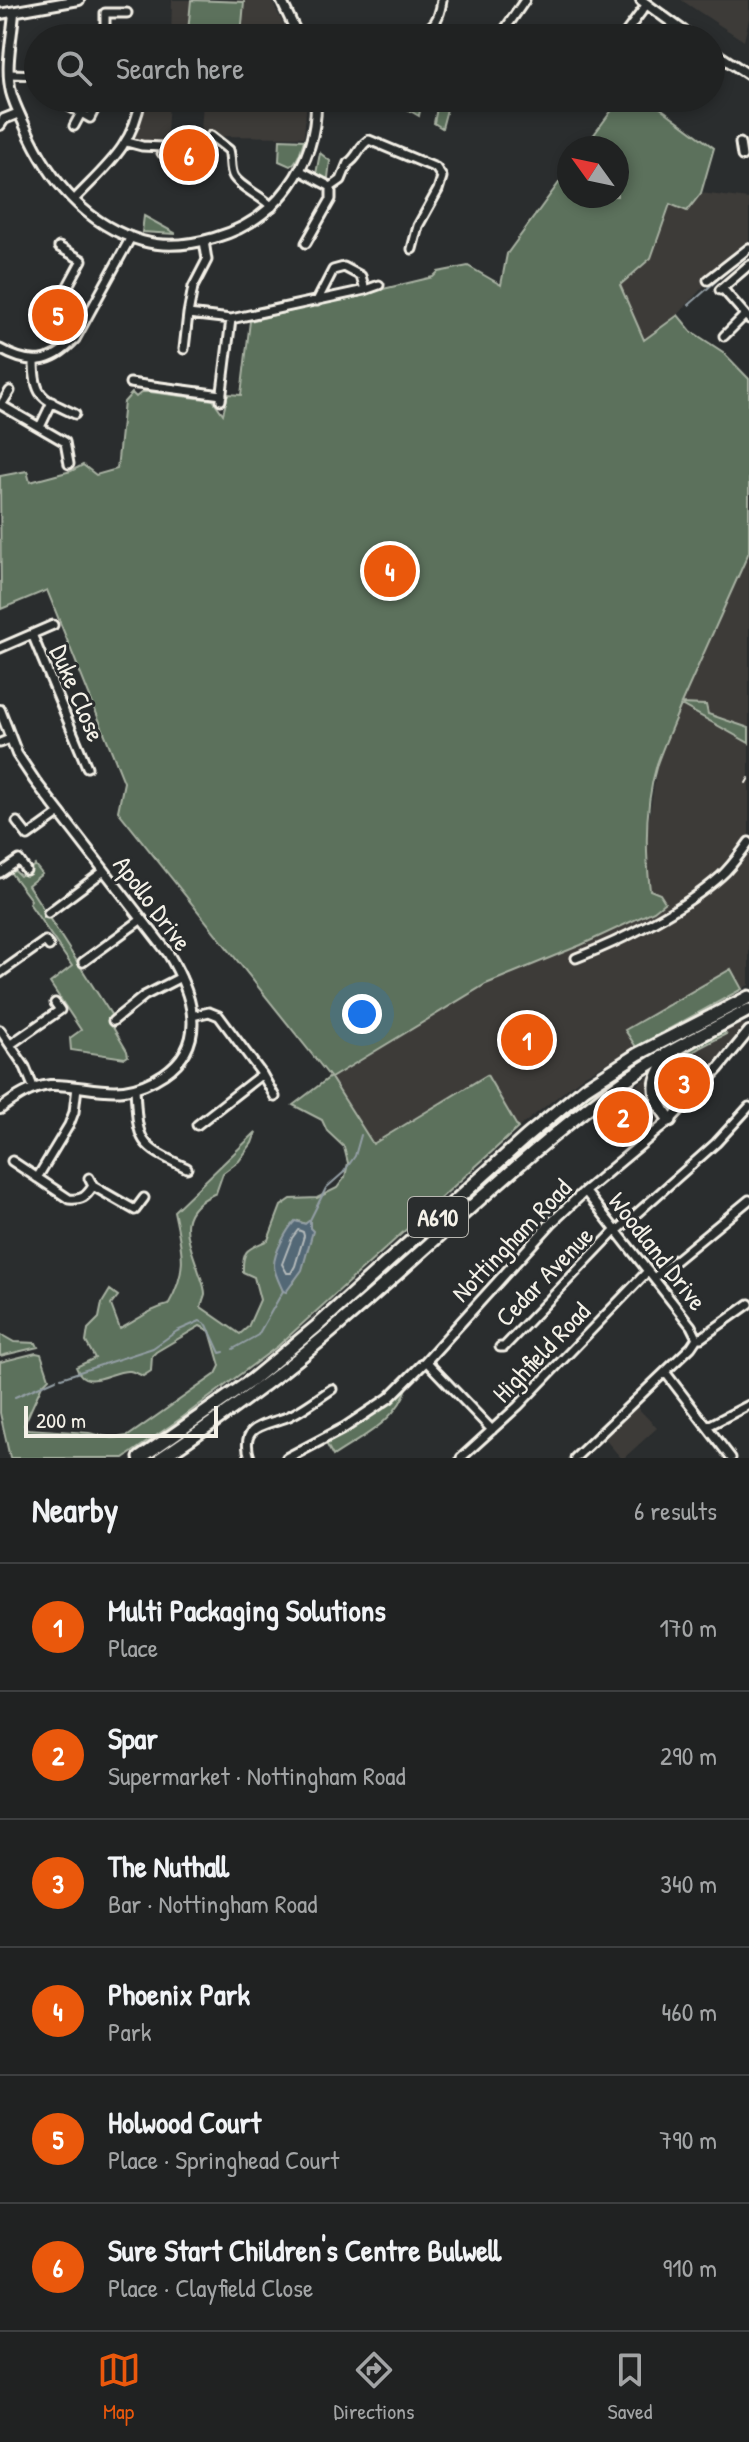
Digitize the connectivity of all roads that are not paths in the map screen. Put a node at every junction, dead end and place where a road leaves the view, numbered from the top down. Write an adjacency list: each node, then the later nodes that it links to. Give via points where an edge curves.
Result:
1 (79, 0): 6 (street)
2 (281, 0): 11 (street)
3 (442, 0): 9 (street)
4 (525, 0): 13 (street)
5 (643, 1): 14 (street); 15 (street)
6 (14, 13): 8 (street); 17 (street)
7 (127, 13): 10 (street, via 105,13)
8 (0, 14)
9 (436, 22): 12 (street)
10 (105, 24)
11 (292, 24)
12 (434, 24)
13 (509, 24)
14 (630, 24)
15 (674, 24)
16 (725, 61): 19 (street)
17 (10, 74): 18 (street); 23 (street)
18 (24, 74)
19 (749, 75)
20 (93, 112): 24 (street, via 90,118)
21 (138, 112): 28 (street)
22 (315, 112): 30 (street, via 313,138)
23 (19, 113): 25 (street); 32 (street, via 42,162)
24 (81, 113): 26 (street)
25 (0, 125)
26 (74, 126)
27 (211, 136): 33 (street, via 229,150 237,181)
28 (127, 142): 29 (street, via 162,147); 32 (street)
29 (162, 153)
30 (301, 171): 31 (street); 33 (street)
31 (331, 187): 36 (street, via 331,199); 39 (street, via 369,140 436,168 442,177)
32 (74, 200): 34 (street, via 101,223)
33 (272, 207): 35 (street, via 239,230)
34 (131, 237): 35 (street, via 175,245); 45 (street)
35 (204, 241): 46 (street, via 207,260 193,287)
36 (306, 243)
37 (59, 247): 45 (street, via 82,260 63,295)
38 (749, 248): 41 (street)
39 (412, 249)
40 (749, 265): 47 (street, via 720,289)
41 (708, 280)
42 (379, 285): 43 (street)
43 (365, 290): 44 (street); 44 (street, via 361,276 344,267 333,270)
44 (317, 301): 48 (street)
45 (89, 313): 52 (street, via 59,354)
46 (188, 314): 48 (street); 51 (street)
47 (747, 318): 49 (street)
48 (231, 319): 53 (street, via 221,398)
49 (726, 331)
50 (0, 349): 52 (street)
51 (184, 349)
52 (34, 361): 55 (street, via 35,387)
53 (135, 386)
54 (10, 391): 56 (street)
55 (52, 402): 57 (street); 58 (street)
56 (1, 405): 58 (street)
57 (75, 414)
58 (40, 427): 59 (street, via 65,442)
59 (69, 464)
60 (53, 625): 61 (street)
61 (32, 634): 62 (street); 66 (street, Duke Close)
62 (0, 648)
63 (0, 710): 64 (street, Apollo Drive)
64 (10, 739): 65 (street); 67 (street, Apollo Drive)
65 (0, 743)
66 (87, 767)
67 (60, 813): 68 (street, via 28,836); 71 (street, Apollo Drive)
68 (17, 822)
69 (749, 842): 78 (street, via 705,889)
70 (26, 870): 72 (street, via 19,860)
71 (104, 871): 73 (street); 76 (street, Apollo Drive)
72 (0, 873)
73 (56, 906): 74 (street); 75 (street)
74 (48, 913)
75 (62, 914)
76 (142, 919): 79 (street); 81 (street, Apollo Drive)
77 (49, 946): 80 (street, via 45,941)
78 (576, 958)
79 (89, 961)
80 (0, 973)
81 (181, 977): 85 (street, Apollo Drive); 86 (street, via 155,989)
82 (749, 997): 121 (highway, A610, via 638,1054 585,1088 274,1363)
83 (55, 1003): 89 (street, via 60,1010)
84 (749, 1010): 90 (highway, A610)
85 (192, 1016): 92 (street, via 219,1016); 95 (street, Apollo Drive, via 193,1036 185,1054 150,1083)
86 (119, 1019)
87 (0, 1030): 89 (street)
88 (749, 1031): 100 (street, Nottingham Road)
89 (11, 1044): 96 (street)
90 (678, 1048): 91 (highway, A610); 93 (highway)
91 (637, 1073): 93 (highway); 122 (highway, A610, via 582,1113 321,1340)
92 (262, 1074): 97 (street); 101 (street)
93 (655, 1084): 100 (highway, via 657,1100)
94 (77, 1087): 95 (street, Apollo Drive); 96 (street, Apollo Drive); 104 (street, via 69,1125)
95 (135, 1088): 103 (street, via 141,1139 155,1153)
96 (34, 1089): 99 (street, Apollo Drive)
97 (275, 1097)
98 (749, 1107): 110 (street, Cedar Avenue, via 716,1143)
99 (0, 1109)
100 (670, 1120): 107 (street, Nottingham Road)
101 (197, 1125)
102 (12, 1161): 104 (street)
103 (187, 1168)
104 (37, 1178): 106 (street, via 69,1199 86,1197)
105 (89, 1178): 106 (street)
106 (93, 1186): 108 (street, via 135,1210)
107 (585, 1191): 110 (street, Woodland Drive); 115 (street, Nottingham Road)
108 (144, 1198)
109 (749, 1200): 111 (street, Highfield Road)
110 (616, 1230): 111 (street, Woodland Drive); 114 (street, Cedar Avenue)
111 (651, 1275): 113 (street, Woodland Drive); 120 (street, Highfield Road)
112 (749, 1304): 113 (street)
113 (697, 1338): 116 (street)
114 (500, 1347)
115 (426, 1361): 120 (street); 124 (street, Nottingham Road, via 389,1398)
116 (665, 1372): 119 (street); 126 (street)
117 (332, 1389): 123 (street, via 289,1417 254,1430 248,1437)
118 (749, 1405): 119 (street)
119 (708, 1426): 127 (street)
120 (492, 1430): 125 (street, Highfield Road)
121 (140, 1458)
122 (161, 1458)
123 (250, 1458)
124 (287, 1458)
125 (461, 1458)
126 (575, 1458)
127 (731, 1458)

